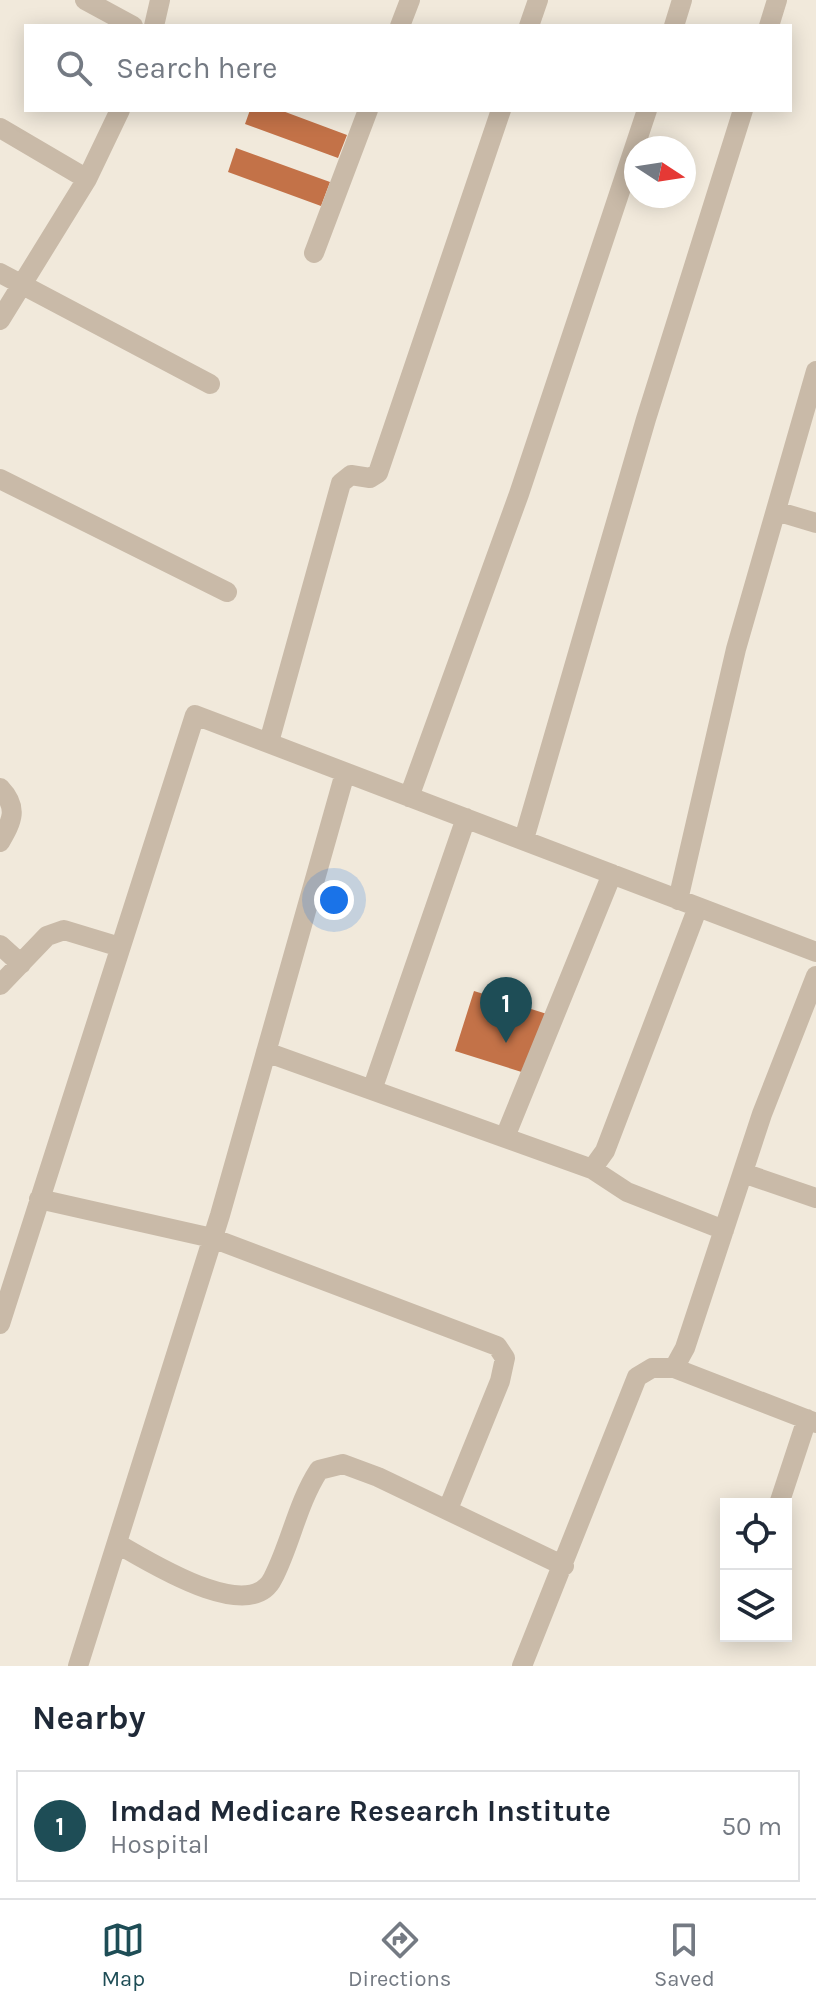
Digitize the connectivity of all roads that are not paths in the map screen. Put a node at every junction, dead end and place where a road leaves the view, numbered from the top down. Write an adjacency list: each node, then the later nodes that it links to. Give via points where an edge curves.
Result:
1 (85, 0): 7 (street)
2 (160, 0): 8 (street)
3 (410, 0): 9 (street)
4 (538, 0): 10 (street)
5 (682, 0): 11 (street)
6 (777, 0): 12 (street)
7 (129, 24)
8 (154, 24)
9 (401, 24)
10 (530, 24)
11 (675, 24)
12 (770, 24)
13 (119, 112): 19 (street)
14 (367, 112): 20 (street)
15 (500, 112): 30 (street, via 378,473 370,478 351,475 341,483)
16 (646, 112): 33 (street, via 524,479)
17 (742, 112): 35 (street)
18 (0, 128): 19 (street)
19 (87, 179): 22 (street)
20 (314, 253)
21 (0, 273): 22 (street)
22 (22, 285): 23 (street); 25 (street)
23 (0, 320)
24 (816, 371): 27 (street)
25 (210, 384)
26 (0, 479): 29 (street)
27 (776, 511): 28 (street); 38 (street, via 736,649)
28 (816, 523)
29 (227, 592)
30 (269, 742): 31 (street); 41 (street, via 195,715)
31 (345, 773): 33 (street); 46 (street)
32 (0, 788): 36 (street, via 11,799 14,818)
33 (409, 797): 34 (street)
34 (466, 818): 35 (street); 47 (street)
35 (524, 839): 37 (street)
36 (0, 842)
37 (612, 874): 38 (street); 48 (street)
38 (678, 900): 39 (street)
39 (698, 907): 42 (street); 49 (street, via 605,1151)
40 (0, 945): 43 (street)
41 (120, 947): 43 (street, via 64,930 47,936); 52 (street)
42 (816, 952)
43 (21, 964): 45 (street)
44 (816, 976): 50 (street)
45 (0, 985)
46 (266, 1052): 47 (street); 54 (street)
47 (372, 1090): 48 (street)
48 (505, 1137): 49 (street)
49 (592, 1169): 53 (street, via 627,1192)
50 (743, 1173): 51 (street); 53 (street)
51 (816, 1198)
52 (39, 1199): 54 (street); 55 (street)
53 (724, 1230): 56 (street)
54 (212, 1238): 59 (street, via 497,1346 505,1358 500,1381); 60 (street)
55 (0, 1324)
56 (674, 1368): 57 (street); 61 (street, via 652,1368 637,1377)
57 (811, 1421): 58 (street)
58 (781, 1498)
59 (448, 1509): 60 (street, via 343,1464 319,1470 306,1490 272,1581 258,1594 229,1595 202,1587); 61 (street)
60 (118, 1544): 62 (street)
61 (564, 1566): 63 (street)
62 (78, 1666)
63 (522, 1666)

